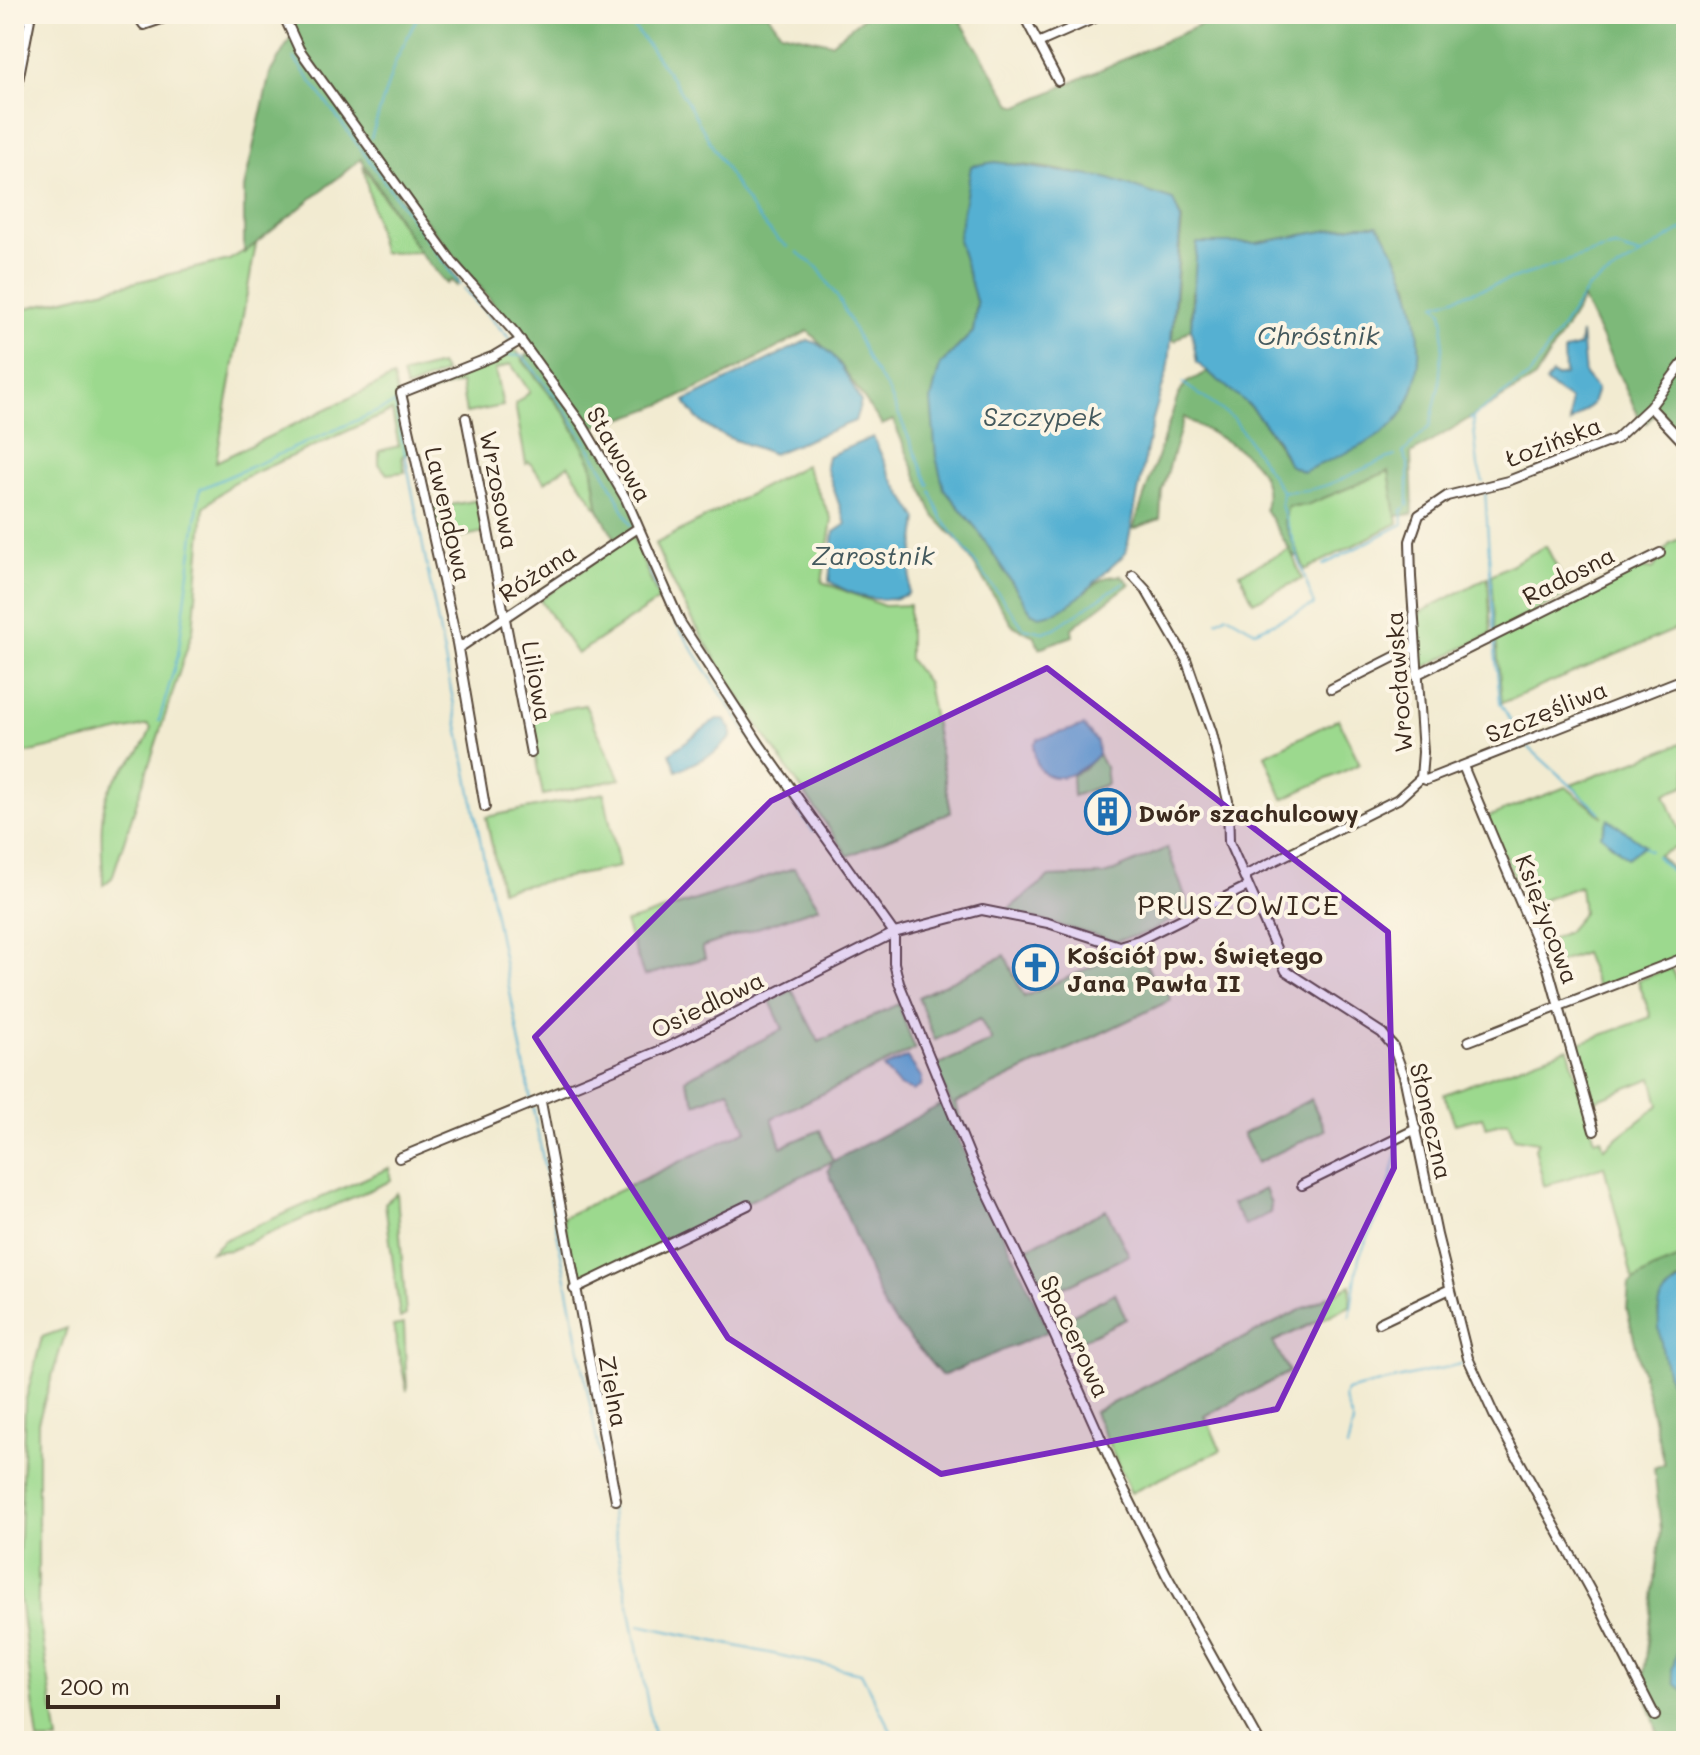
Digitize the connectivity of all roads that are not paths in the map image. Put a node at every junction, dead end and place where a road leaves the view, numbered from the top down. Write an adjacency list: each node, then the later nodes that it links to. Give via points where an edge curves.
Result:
1 (31, 14): 9 (street)
2 (136, 14): 3 (street, via 144,25)
3 (176, 14)
4 (283, 14): 10 (street, Stawowa, via 299,49 453,263)
5 (1023, 14): 7 (street)
6 (1104, 14): 7 (street)
7 (1038, 43): 8 (street)
8 (1058, 81)
9 (14, 101)
10 (521, 340): 16 (street, Stawowa, via 611,470); 20 (street, Lawendowa, via 401,393)
11 (1686, 359): 12 (street, Łozińska)
12 (1650, 407): 14 (street); 15 (street, Łozińska, via 1616,439 1508,481 1437,500)
13 (466, 418): 19 (street, Wrzosowa)
14 (1686, 445)
15 (1414, 526): 21 (street, Wrocławska)
16 (638, 528): 19 (street, Różana); 31 (street, Stawowa, via 680,622)
17 (1660, 553): 22 (street, Radosna)
18 (1133, 576): 29 (street, Słoneczna, via 1186,659 1228,801 1229,842)
19 (506, 616): 20 (street, Różana, via 462,646); 25 (street, Liliowa)
20 (457, 643): 28 (street, Lawendowa)
21 (1414, 647): 22 (street, Wrocławska); 24 (street)
22 (1416, 675): 27 (street, Wrocławska)
23 (1686, 678): 26 (street, Szczęśliwa)
24 (1331, 689)
25 (531, 753)
26 (1463, 766): 27 (street, Szczęśliwa); 33 (street, Księżycowa, via 1532,924)
27 (1421, 778): 29 (street, Wrocławska, via 1398,799)
28 (485, 807)
29 (1246, 875): 30 (street, Słoneczna)
30 (1246, 887): 31 (street, Osiedlowa, via 1119,946 1048,923 982,910); 36 (street, Słoneczna, via 1286,971 1389,1040)
31 (894, 933): 35 (street, Osiedlowa, via 666,1048); 46 (street, Spacerowa, via 899,983 972,1161 1145,1532)
32 (1686, 957): 33 (street, Księżycowa)
33 (1560, 1007): 34 (street); 37 (street)
34 (1469, 1041)
35 (538, 1103): 38 (street, Osiedlowa); 41 (street, Zielna)
36 (1416, 1129): 39 (street); 42 (street, Słoneczna)
37 (1594, 1131)
38 (399, 1158)
39 (1302, 1185)
40 (748, 1205): 41 (street)
41 (574, 1289): 44 (street, Zielna)
42 (1450, 1289): 43 (street); 45 (street, Słoneczna, via 1468,1358 1494,1415)
43 (1379, 1323)
44 (616, 1500)
45 (1655, 1716)
46 (1259, 1741)

